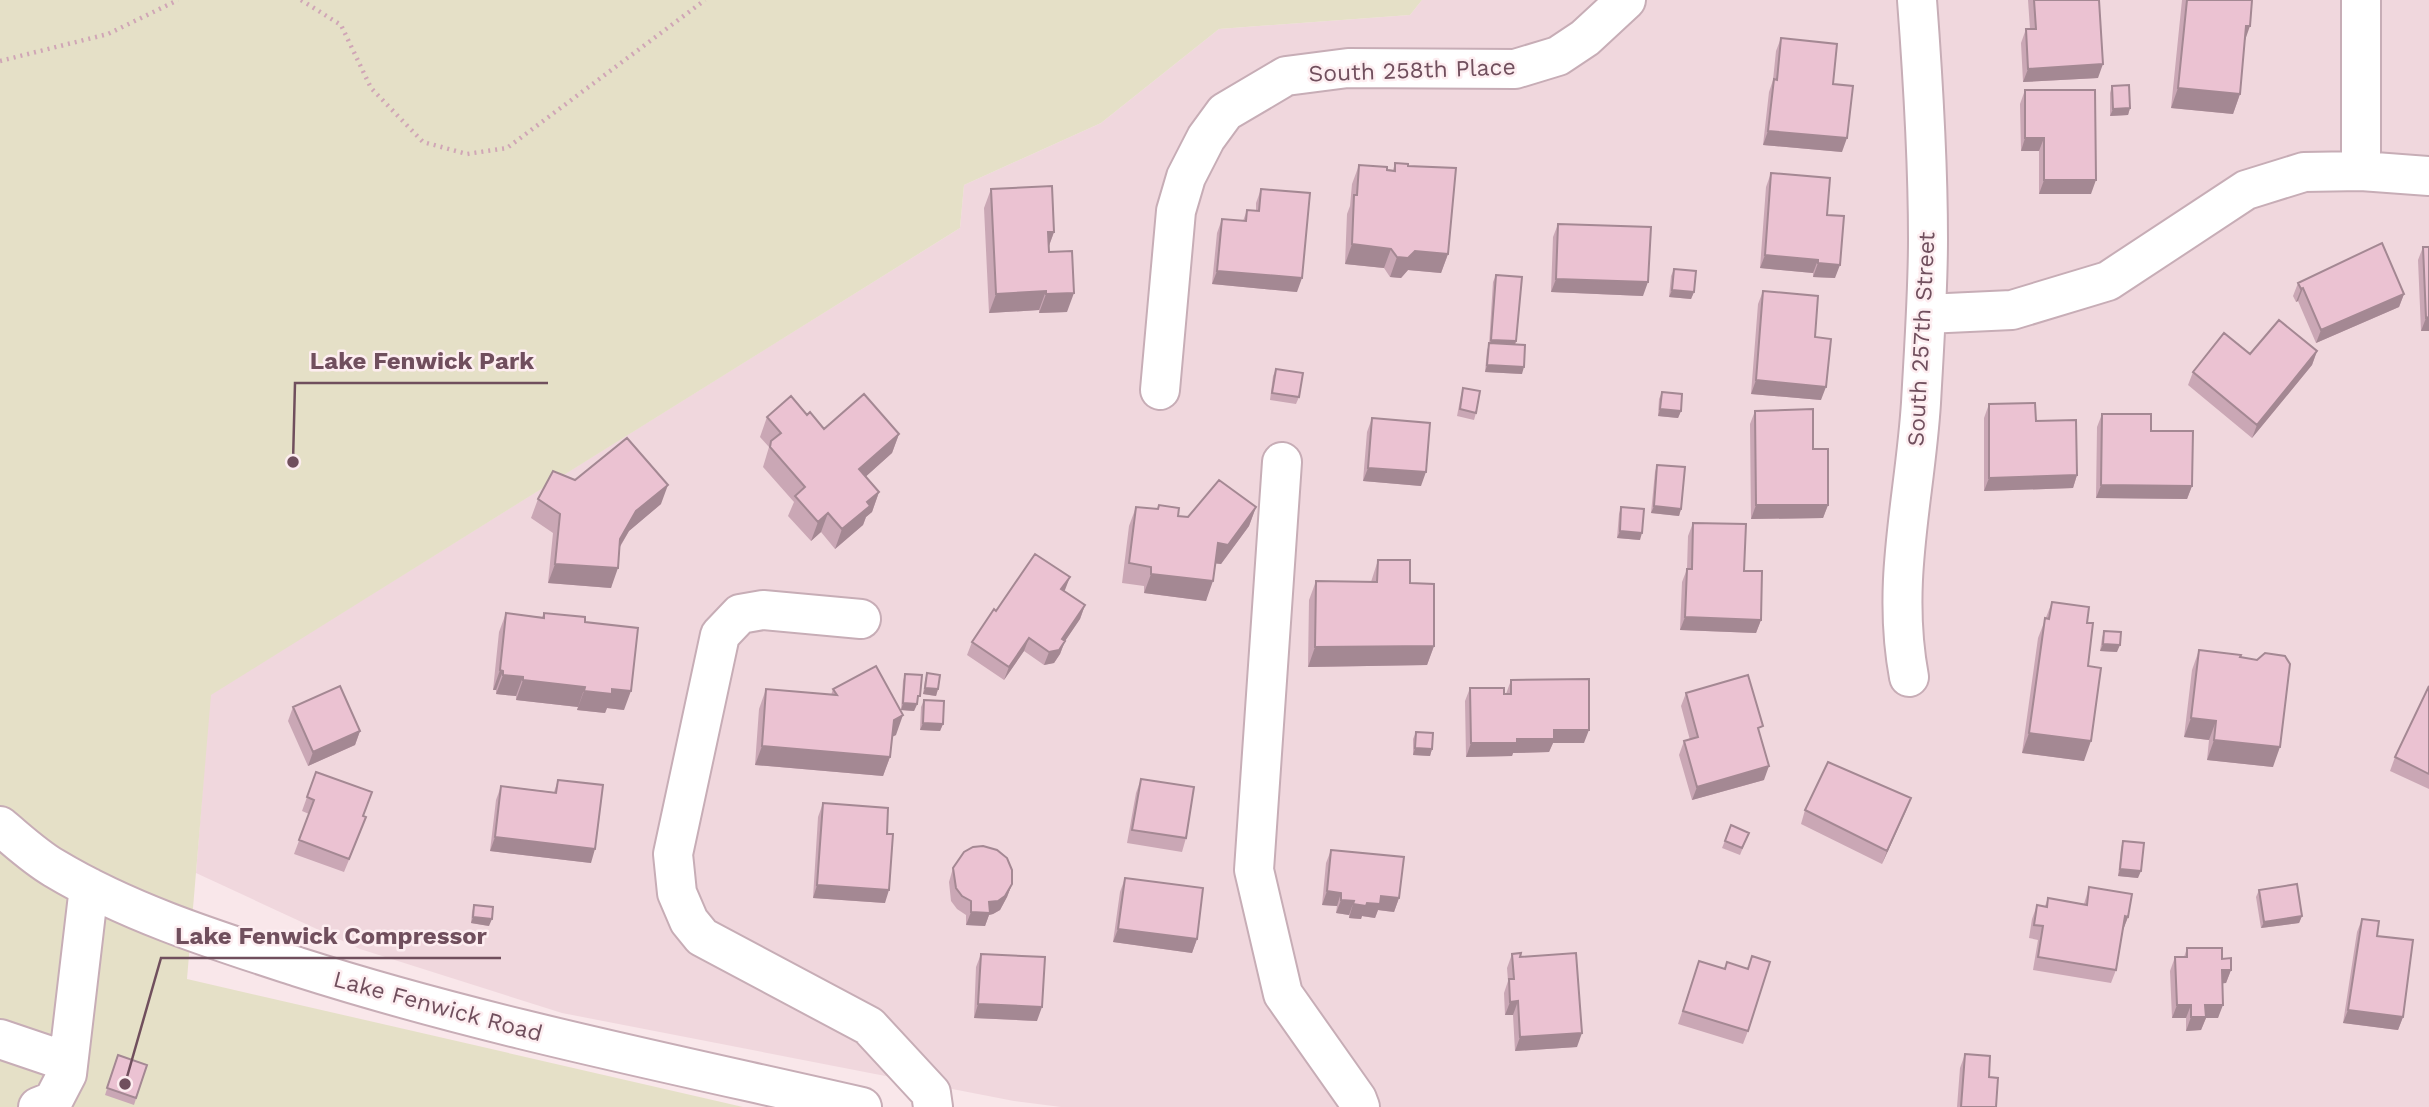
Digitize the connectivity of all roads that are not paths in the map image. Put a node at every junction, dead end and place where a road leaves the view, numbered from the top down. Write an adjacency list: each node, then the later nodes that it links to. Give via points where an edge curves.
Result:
1 (1626, 0): 7 (street, South 258th Place, via 1585,38 1558,55 1515,69 1348,68 1286,76 1225,112 1186,177 1176,211)
2 (1917, 0): 6 (street, South 257th Street, via 1927,165)
3 (2361, 0): 4 (street)
4 (2361, 171): 5 (street); 6 (street, via 2304,172 2246,190 2108,281 2012,310)
5 (2429, 176)
6 (1926, 314): 10 (street, South 257th Street, via 1901,605)
7 (1160, 390)
8 (1282, 462): 18 (street, via 1254,870 1283,994)
9 (861, 619): 17 (street, via 763,610 740,614 720,635 673,854 677,893 689,922 702,937 869,1026 931,1093)
10 (1909, 677)
11 (0, 826): 12 (street, Lake Fenwick Road, via 52,867)
12 (89, 887): 14 (street); 16 (street, Lake Fenwick Road, via 241,948 377,992)
13 (0, 1039): 14 (street)
14 (68, 1062): 15 (street, via 53,1101)
15 (38, 1107)
16 (862, 1107)
17 (933, 1107)
18 (1360, 1107)

